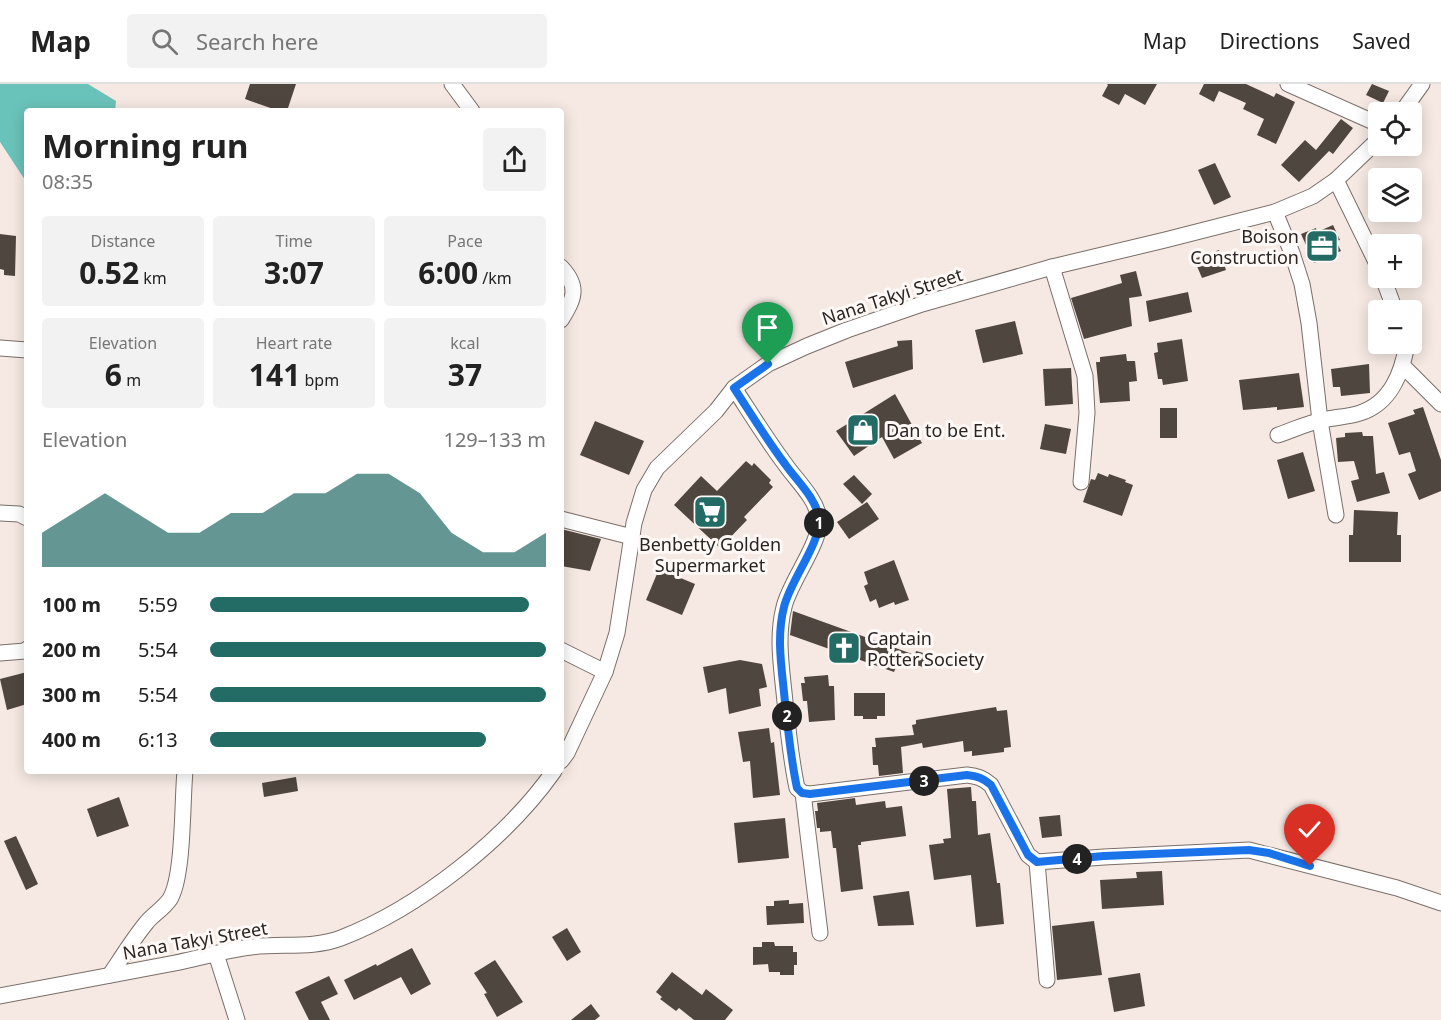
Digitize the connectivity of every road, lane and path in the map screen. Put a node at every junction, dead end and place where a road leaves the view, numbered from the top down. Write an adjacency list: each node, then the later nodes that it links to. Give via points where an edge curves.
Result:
1 (452, 84): 5 (street)
2 (1288, 84): 6 (street)
3 (1422, 84): 4 (street)
4 (1409, 102)
5 (470, 108)
6 (1368, 120)
7 (1368, 150): 8 (street, Nana Takyi Street)
8 (1336, 180): 9 (street, Nana Takyi Street, via 1312,196); 10 (street)
9 (1275, 212): 11 (street, Nana Takyi Street); 20 (street, via 1302,284)
10 (1368, 246)
11 (1052, 267): 18 (street, Nana Takyi Street, via 847,330 768,364); 22 (street, via 1085,376 1087,413)
12 (564, 270): 13 (street, via 570,276 573,301)
13 (564, 315)
14 (0, 348): 15 (street)
15 (24, 350)
16 (1405, 354): 17 (street)
17 (1403, 366): 19 (street); 20 (street, via 1390,391 1375,406)
18 (734, 388): 27 (street, Nana Takyi Street, via 657,468 644,490); 35 (street, via 809,496 819,517 814,541 784,604 779,632 790,745 797,788)
19 (1441, 404)
20 (1320, 420): 21 (street); 24 (street)
21 (1278, 435)
22 (1081, 482)
23 (0, 513): 25 (street)
24 (1336, 515)
25 (24, 516)
26 (564, 520): 27 (street)
27 (632, 537): 31 (street, Nana Takyi Street, via 617,633)
28 (24, 650): 30 (street)
29 (564, 652): 31 (street)
30 (0, 653)
31 (605, 672): 32 (street, Nana Takyi Street)
32 (564, 757)
33 (185, 774): 40 (street, via 176,887 130,943)
34 (552, 774): 39 (street, Nana Takyi Street, via 458,870 400,909 328,943 251,947)
35 (802, 793): 36 (street, via 967,775 984,778 1028,855); 38 (street)
36 (1037, 862): 37 (street, via 1249,850); 41 (street)
37 (1441, 903)
38 (820, 933)
39 (216, 954): 40 (street, Nana Takyi Street); 43 (street)
40 (110, 975): 42 (street, Nana Takyi Street)
41 (1047, 980)
42 (0, 996)
43 (237, 1020)

